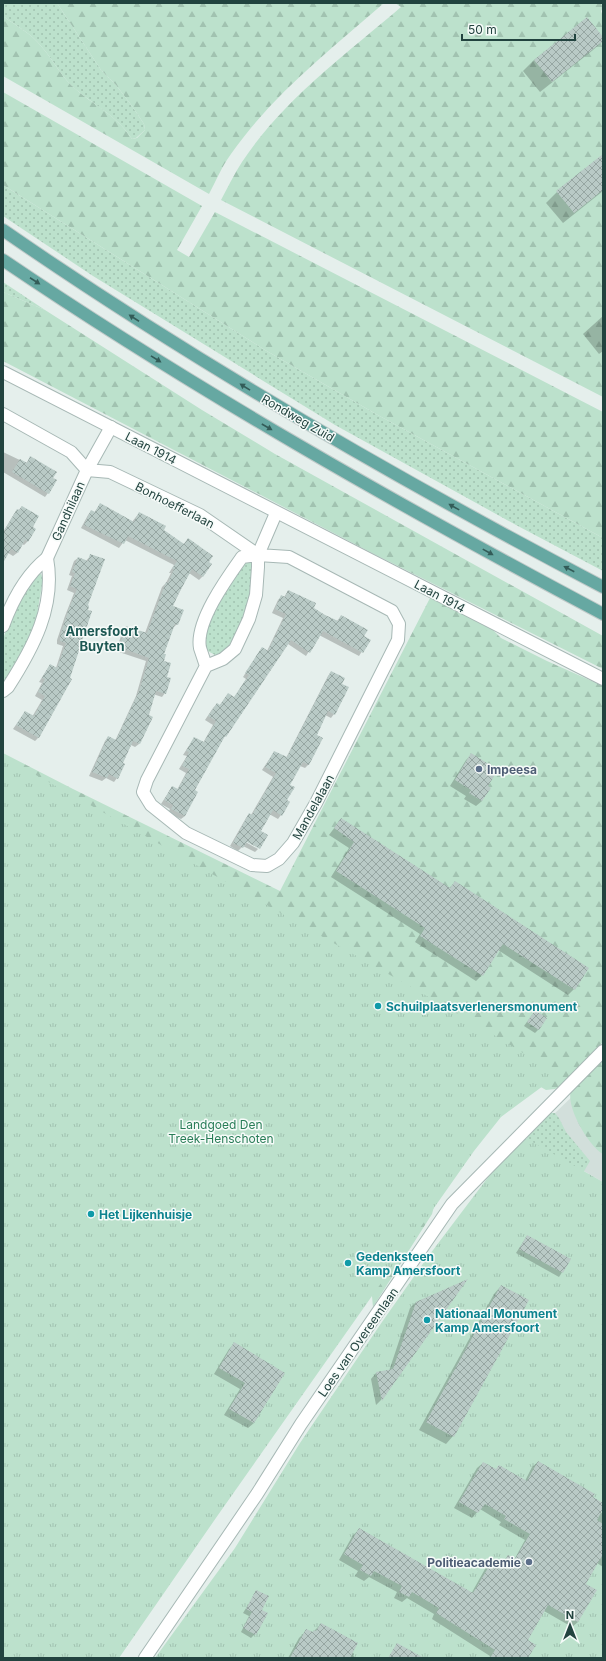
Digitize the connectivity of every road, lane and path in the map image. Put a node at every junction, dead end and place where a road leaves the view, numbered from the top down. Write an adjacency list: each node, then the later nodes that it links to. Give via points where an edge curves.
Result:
1 (3, 230): 10 (main road, Rondweg Zuid, one-way to 1, via 377,464 257,394 140,322)
2 (3, 260): 11 (main road, Rondweg Zuid, one-way to 11, via 261,424)
3 (3, 372): 5 (street, Laan 1914)
4 (3, 414): 6 (street, Gandhilaan, via 71,452)
5 (111, 427): 6 (street, Laan 1914); 7 (street, Laan 1914)
6 (87, 470): 8 (street, Bonhoefferlaan, via 110,472 200,515); 9 (street, Gandhilaan)
7 (276, 513): 8 (street); 14 (street, Laan 1914, via 379,563)
8 (258, 554): 13 (street, via 256,594 249,619 235,649 223,659); 13 (street, Mandelalaan, via 242,557 219,591 208,613 200,647); 13 (street, Mandelalaan, via 289,557 392,611 399,624 398,640 316,803 293,843 279,859 267,866 252,865 186,833 151,805 143,792)
9 (47, 558): 12 (street, Gandhilaan, via 33,571); 15 (street, via 50,578 42,620 30,652)
10 (603, 588)
11 (603, 614)
12 (3, 626)
13 (206, 666)
14 (603, 679)
15 (3, 691)
16 (603, 1051): 17 (street, Loes van Overeemlaan, via 452,1204)
17 (145, 1658)

